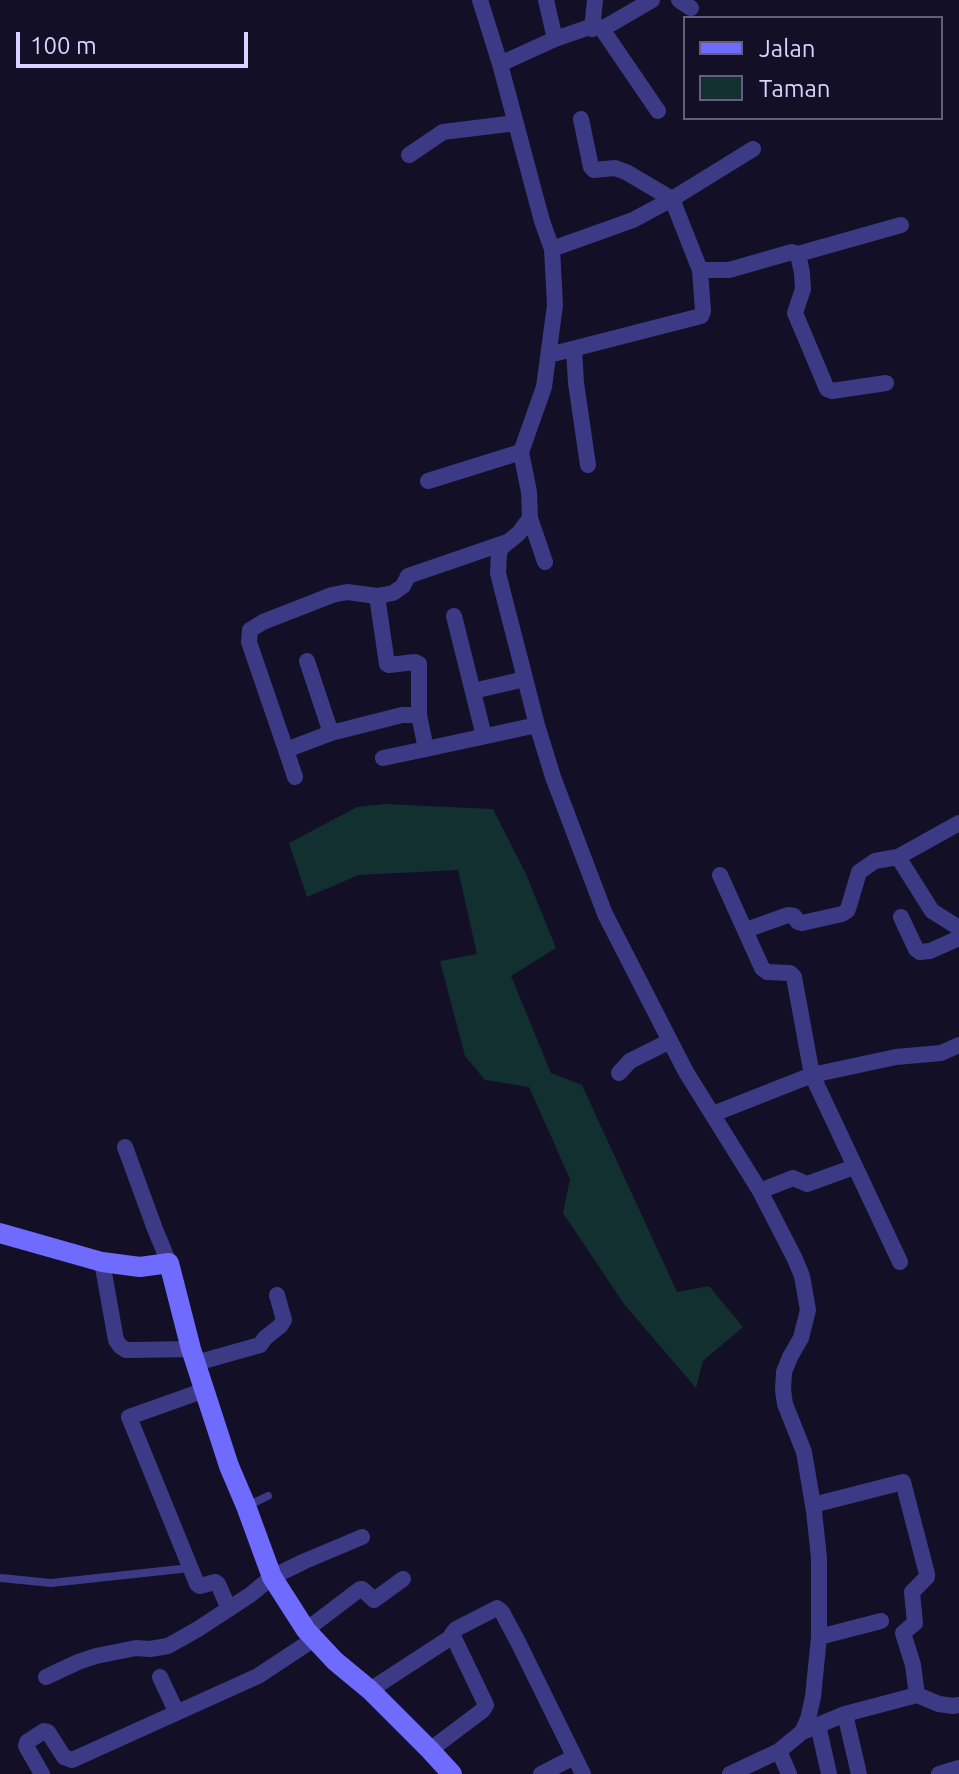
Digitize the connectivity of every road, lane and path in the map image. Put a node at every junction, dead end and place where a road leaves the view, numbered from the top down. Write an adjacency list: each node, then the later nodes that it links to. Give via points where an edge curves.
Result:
1 (480, 0): 7 (street)
2 (546, 0): 6 (street)
3 (595, 0): 5 (street)
4 (652, 0): 5 (street)
5 (597, 29): 6 (street); 8 (street)
6 (555, 39): 7 (street)
7 (500, 64): 10 (street)
8 (658, 111)
9 (581, 119): 13 (street, via 594,170 626,172)
10 (516, 123): 12 (street, via 443,132); 15 (street)
11 (753, 149): 13 (street)
12 (409, 155)
13 (672, 199): 15 (street, via 633,220); 17 (street)
14 (901, 225): 16 (street)
15 (552, 249): 19 (street, via 555,305)
16 (798, 254): 17 (street, via 775,255 729,270); 20 (street, via 803,289 795,313 827,389)
17 (700, 270): 18 (street, via 701,316)
18 (574, 349): 19 (street); 22 (street)
19 (549, 355): 21 (street, via 544,387)
20 (886, 383)
21 (521, 452): 23 (street); 24 (street)
22 (588, 465)
23 (428, 481)
24 (530, 518): 25 (street); 26 (street)
25 (508, 541): 27 (street, via 408,576 393,593); 30 (street, via 499,553 498,573)
26 (545, 562)
27 (377, 596): 32 (street, via 387,664 419,664); 37 (street, via 332,595 250,630 249,642)
28 (454, 616): 31 (street)
29 (307, 661): 34 (street)
30 (525, 679): 31 (street); 33 (street)
31 (473, 691): 35 (street)
32 (419, 715): 34 (street); 36 (street)
33 (537, 725): 35 (street); 47 (street, via 605,914)
34 (331, 733): 37 (street)
35 (484, 736): 36 (street)
36 (426, 749): 38 (street)
37 (286, 750): 39 (street)
38 (383, 758)
39 (295, 777)
40 (959, 823): 41 (street)
41 (898, 857): 44 (street, via 932,911); 45 (street, via 875,861 859,872 842,914 802,923 788,915)
42 (720, 875): 45 (street)
43 (901, 917): 46 (street, via 920,952)
44 (959, 928)
45 (746, 930): 50 (street, via 764,971 794,977)
46 (959, 938)
47 (670, 1041): 49 (street, via 630,1061); 51 (street)
48 (959, 1045): 50 (street, via 941,1053)
49 (619, 1073)
50 (812, 1075): 51 (street); 53 (street)
51 (713, 1114): 54 (street)
52 (125, 1147): 58 (street)
53 (854, 1167): 54 (street, via 807,1184 793,1178); 57 (street)
54 (760, 1191): 64 (street, via 802,1276 808,1310 784,1372 783,1390 804,1452)
55 (0, 1233): 56 (street)
56 (102, 1262): 58 (street, via 140,1267); 60 (street, via 120,1346)
57 (900, 1262)
58 (169, 1263): 60 (street)
59 (277, 1295): 60 (street, via 284,1320 260,1345)
60 (194, 1356): 61 (street)
61 (205, 1390): 63 (street); 66 (street, via 129,1417)
62 (268, 1496): 63 (lane)
63 (246, 1506): 67 (street)
64 (814, 1508): 74 (street); 78 (street, via 903,1482 927,1574 912,1592 915,1622 903,1633)
65 (362, 1537): 67 (street)
66 (190, 1568): 68 (lane, via 51,1583); 70 (street, via 198,1586 218,1584)
67 (272, 1577): 70 (street); 72 (street)
68 (1, 1578)
69 (403, 1579): 72 (street, via 374,1600 360,1589)
70 (229, 1609): 75 (street, via 168,1646 96,1656)
71 (881, 1621): 74 (street)
72 (310, 1634): 77 (street); 80 (street, via 258,1676)
73 (453, 1636): 77 (street); 83 (street, via 486,1705); 85 (street, via 468,1622 500,1610)
74 (819, 1637): 82 (street)
75 (46, 1677)
76 (160, 1677): 80 (street)
77 (370, 1690): 83 (street)
78 (917, 1695): 79 (street); 81 (street)
79 (959, 1705)
80 (176, 1711): 87 (street, via 72,1760 44,1731 26,1746)
81 (845, 1714): 82 (street); 94 (street)
82 (810, 1728): 84 (street); 93 (street)
83 (430, 1750): 88 (street)
84 (779, 1751): 91 (street); 92 (street)
85 (574, 1757): 89 (street); 90 (street)
86 (959, 1768): 95 (street)
87 (42, 1774)
88 (452, 1774)
89 (541, 1774)
90 (583, 1774)
91 (730, 1774)
92 (789, 1774)
93 (829, 1774)
94 (859, 1774)
95 (939, 1774)

